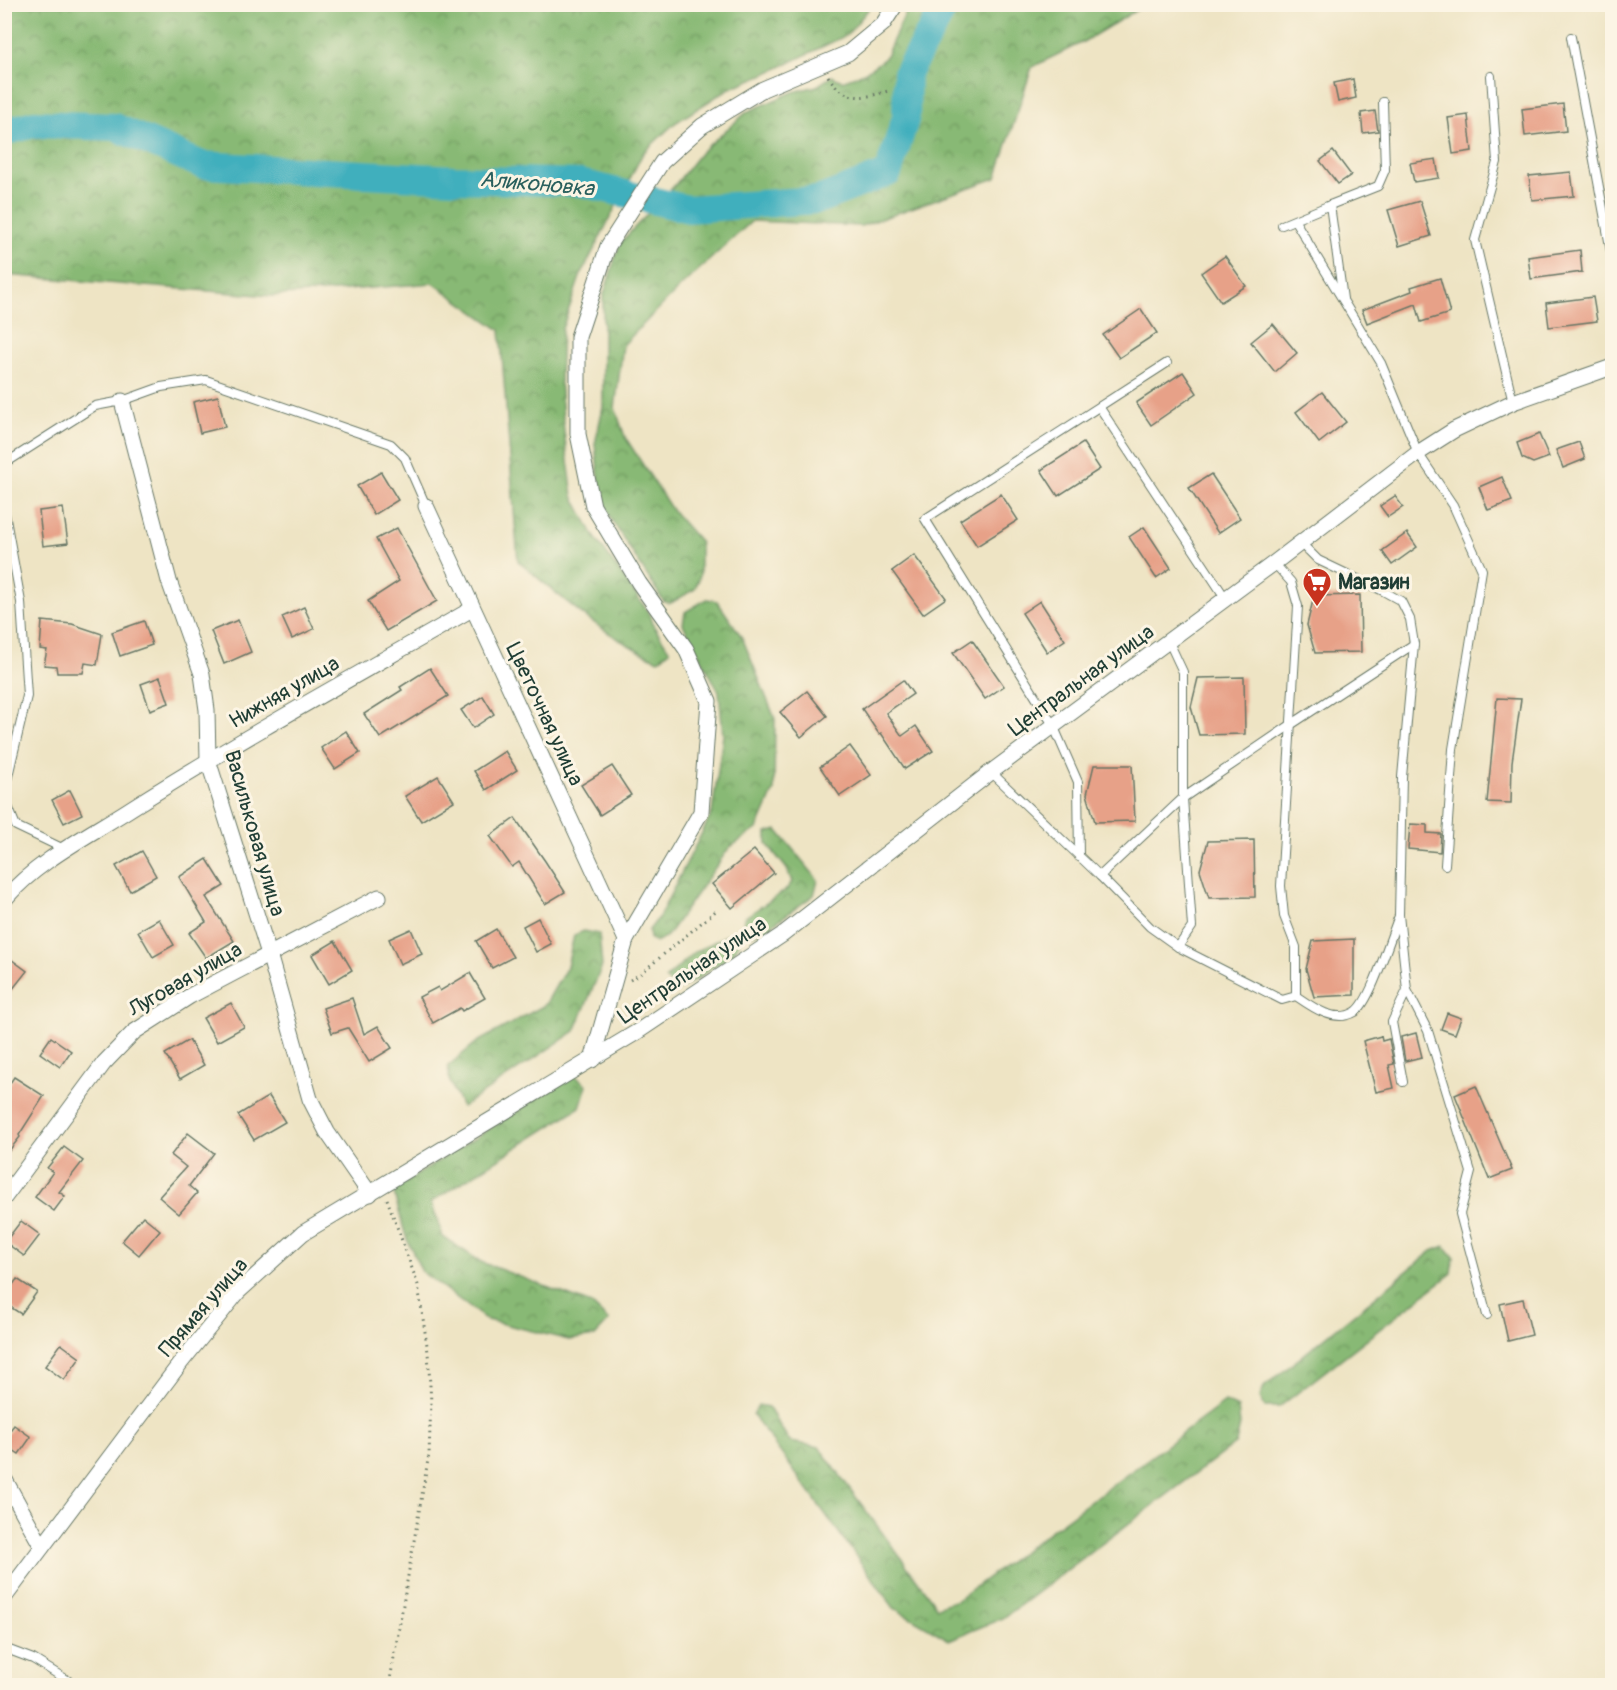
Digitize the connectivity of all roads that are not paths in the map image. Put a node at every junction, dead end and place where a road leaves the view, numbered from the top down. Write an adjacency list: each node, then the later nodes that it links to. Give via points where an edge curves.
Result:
1 (896, 4): 39 (street, via 883,24 848,53 763,89 702,126 662,162 608,246 578,337 578,434 594,506 639,583 686,649 709,701 701,812)
2 (1571, 37): 8 (lane)
3 (1491, 76): 14 (lane, via 1497,162 1475,240)
4 (1383, 102): 5 (lane, via 1385,171 1378,186)
5 (1330, 205): 6 (lane); 10 (lane)
6 (1295, 220): 7 (lane); 10 (lane)
7 (1282, 225)
8 (1612, 248): 9 (lane)
9 (1612, 257)
10 (1343, 303): 16 (lane, via 1381,363)
11 (1167, 363): 15 (lane)
12 (1612, 368): 14 (street, Центральная улица)
13 (122, 400): 17 (lane, via 95,406); 18 (lane, via 161,387 206,380 228,387 391,444 405,458); 28 (street, Васильковая улица, via 169,581 202,674)
14 (1513, 402): 16 (street, Центральная улица, via 1454,430)
15 (1100, 408): 22 (lane); 27 (lane, via 925,519)
16 (1418, 453): 20 (street, Центральная улица); 34 (lane, via 1453,505 1482,570 1453,749)
17 (4, 464)
18 (426, 506): 23 (street, Цветочная улица)
19 (4, 508): 30 (lane, via 21,602 27,696)
20 (1301, 543): 21 (street, Центральная улица); 25 (lane, via 1318,560 1401,601 1410,619)
21 (1274, 563): 22 (street, Центральная улица); 26 (lane, via 1291,582 1298,606)
22 (1226, 599): 24 (street, Центральная улица)
23 (472, 609): 28 (street, Нижняя улица); 39 (street, Цветочная улица)
24 (1168, 642): 27 (street, Центральная улица); 31 (lane, via 1183,672)
25 (1414, 644): 26 (lane); 38 (lane, via 1402,777)
26 (1292, 724): 31 (lane); 43 (lane, via 1281,886 1284,916 1296,947)
27 (1053, 725): 29 (street, Центральная улица); 33 (lane, via 1078,782)
28 (208, 760): 32 (street, Нижняя улица); 41 (street, Васильковая улица)
29 (991, 772): 33 (lane); 44 (street, Центральная улица, via 782,935)
30 (4, 795): 32 (lane, via 16,826)
31 (1183, 798): 35 (lane); 40 (lane, via 1192,927)
32 (65, 850): 37 (street, Нижняя улица)
33 (1079, 857): 35 (lane)
34 (1445, 865)
35 (1100, 876): 40 (lane, via 1150,927)
36 (379, 897): 41 (street, Луговая улица)
37 (4, 900)
38 (1399, 915): 42 (lane); 43 (lane, via 1367,998 1356,1012 1338,1016 1317,1010)
39 (626, 940): 44 (street)
40 (1178, 947): 43 (lane, via 1282,1000)
41 (269, 954): 46 (street, Васильковая улица, via 310,1099 327,1132); 47 (street, Луговая улица, via 190,996 134,1032 104,1063)
42 (1407, 990): 45 (lane, via 1392,1022); 48 (lane, via 1428,1031 1471,1172 1460,1214)
43 (1296, 996)
44 (592, 1060): 46 (street, Прямая улица)
45 (1403, 1082)
46 (370, 1194): 50 (street, Прямая улица, via 303,1233 238,1292)
47 (4, 1198)
48 (1487, 1315)
49 (4, 1478): 50 (street)
50 (42, 1547): 51 (street, Прямая улица)
51 (4, 1598)
52 (4, 1648): 53 (lane, via 33,1659)
53 (77, 1686)

